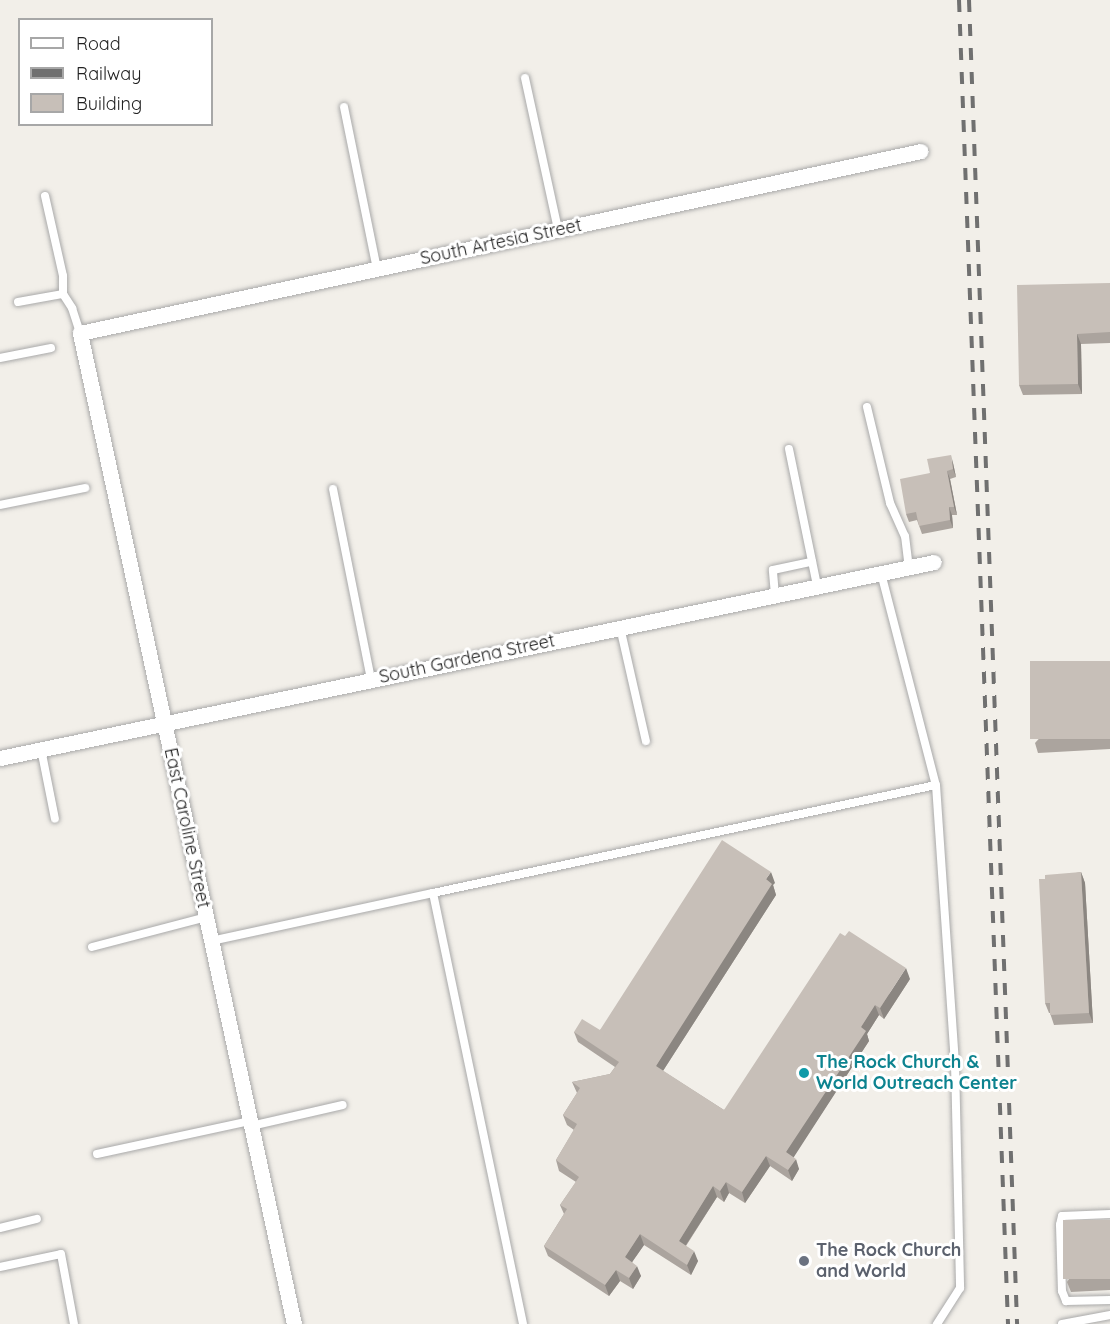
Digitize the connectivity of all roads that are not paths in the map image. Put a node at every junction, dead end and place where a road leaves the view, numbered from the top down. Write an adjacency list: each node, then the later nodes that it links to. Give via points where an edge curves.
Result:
1 (525, 78): 5 (lane)
2 (344, 107): 6 (lane)
3 (921, 151): 5 (street, South Artesia Street)
4 (45, 196): 7 (lane, via 63,276)
5 (558, 230): 6 (street, South Artesia Street)
6 (377, 269): 9 (street, South Artesia Street)
7 (63, 294): 8 (lane); 9 (lane)
8 (18, 302)
9 (80, 333): 25 (street, East Caroline Street)
10 (51, 348): 11 (lane)
11 (0, 358)
12 (867, 407): 19 (lane, via 890,503 905,536)
13 (789, 449): 17 (lane)
14 (85, 488): 16 (lane)
15 (333, 489): 24 (lane)
16 (0, 505)
17 (812, 562): 21 (lane); 22 (lane, via 773,570)
18 (934, 562): 19 (street, South Gardena Street)
19 (909, 567): 20 (street, South Gardena Street)
20 (880, 573): 21 (street, South Gardena Street); 29 (lane)
21 (817, 586): 22 (street, South Gardena Street)
22 (775, 595): 23 (street, South Gardena Street)
23 (620, 627): 24 (street, South Gardena Street); 26 (lane)
24 (371, 679): 25 (street, South Gardena Street)
25 (164, 722): 27 (street, South Gardena Street); 32 (street, East Caroline Street)
26 (646, 741)
27 (41, 749): 28 (street, South Gardena Street); 30 (lane)
28 (0, 758)
29 (936, 785): 31 (lane); 47 (lane, via 955,1063 960,1288)
30 (55, 819)
31 (433, 893): 33 (lane); 46 (lane)
32 (206, 917): 33 (street, East Caroline Street); 34 (lane)
33 (211, 941): 36 (street, East Caroline Street)
34 (92, 947)
35 (343, 1105): 36 (lane)
36 (250, 1123): 37 (lane); 45 (street, East Caroline Street)
37 (97, 1154)
38 (1110, 1214): 42 (lane, via 1062,1216 1060,1225 1062,1290 1066,1301)
39 (38, 1219): 40 (lane)
40 (0, 1228)
41 (0, 1267): 44 (lane, via 61,1254)
42 (1110, 1300)
43 (1110, 1315): 48 (lane)
44 (74, 1324)
45 (294, 1324)
46 (523, 1324)
47 (937, 1324)
48 (1062, 1324)

